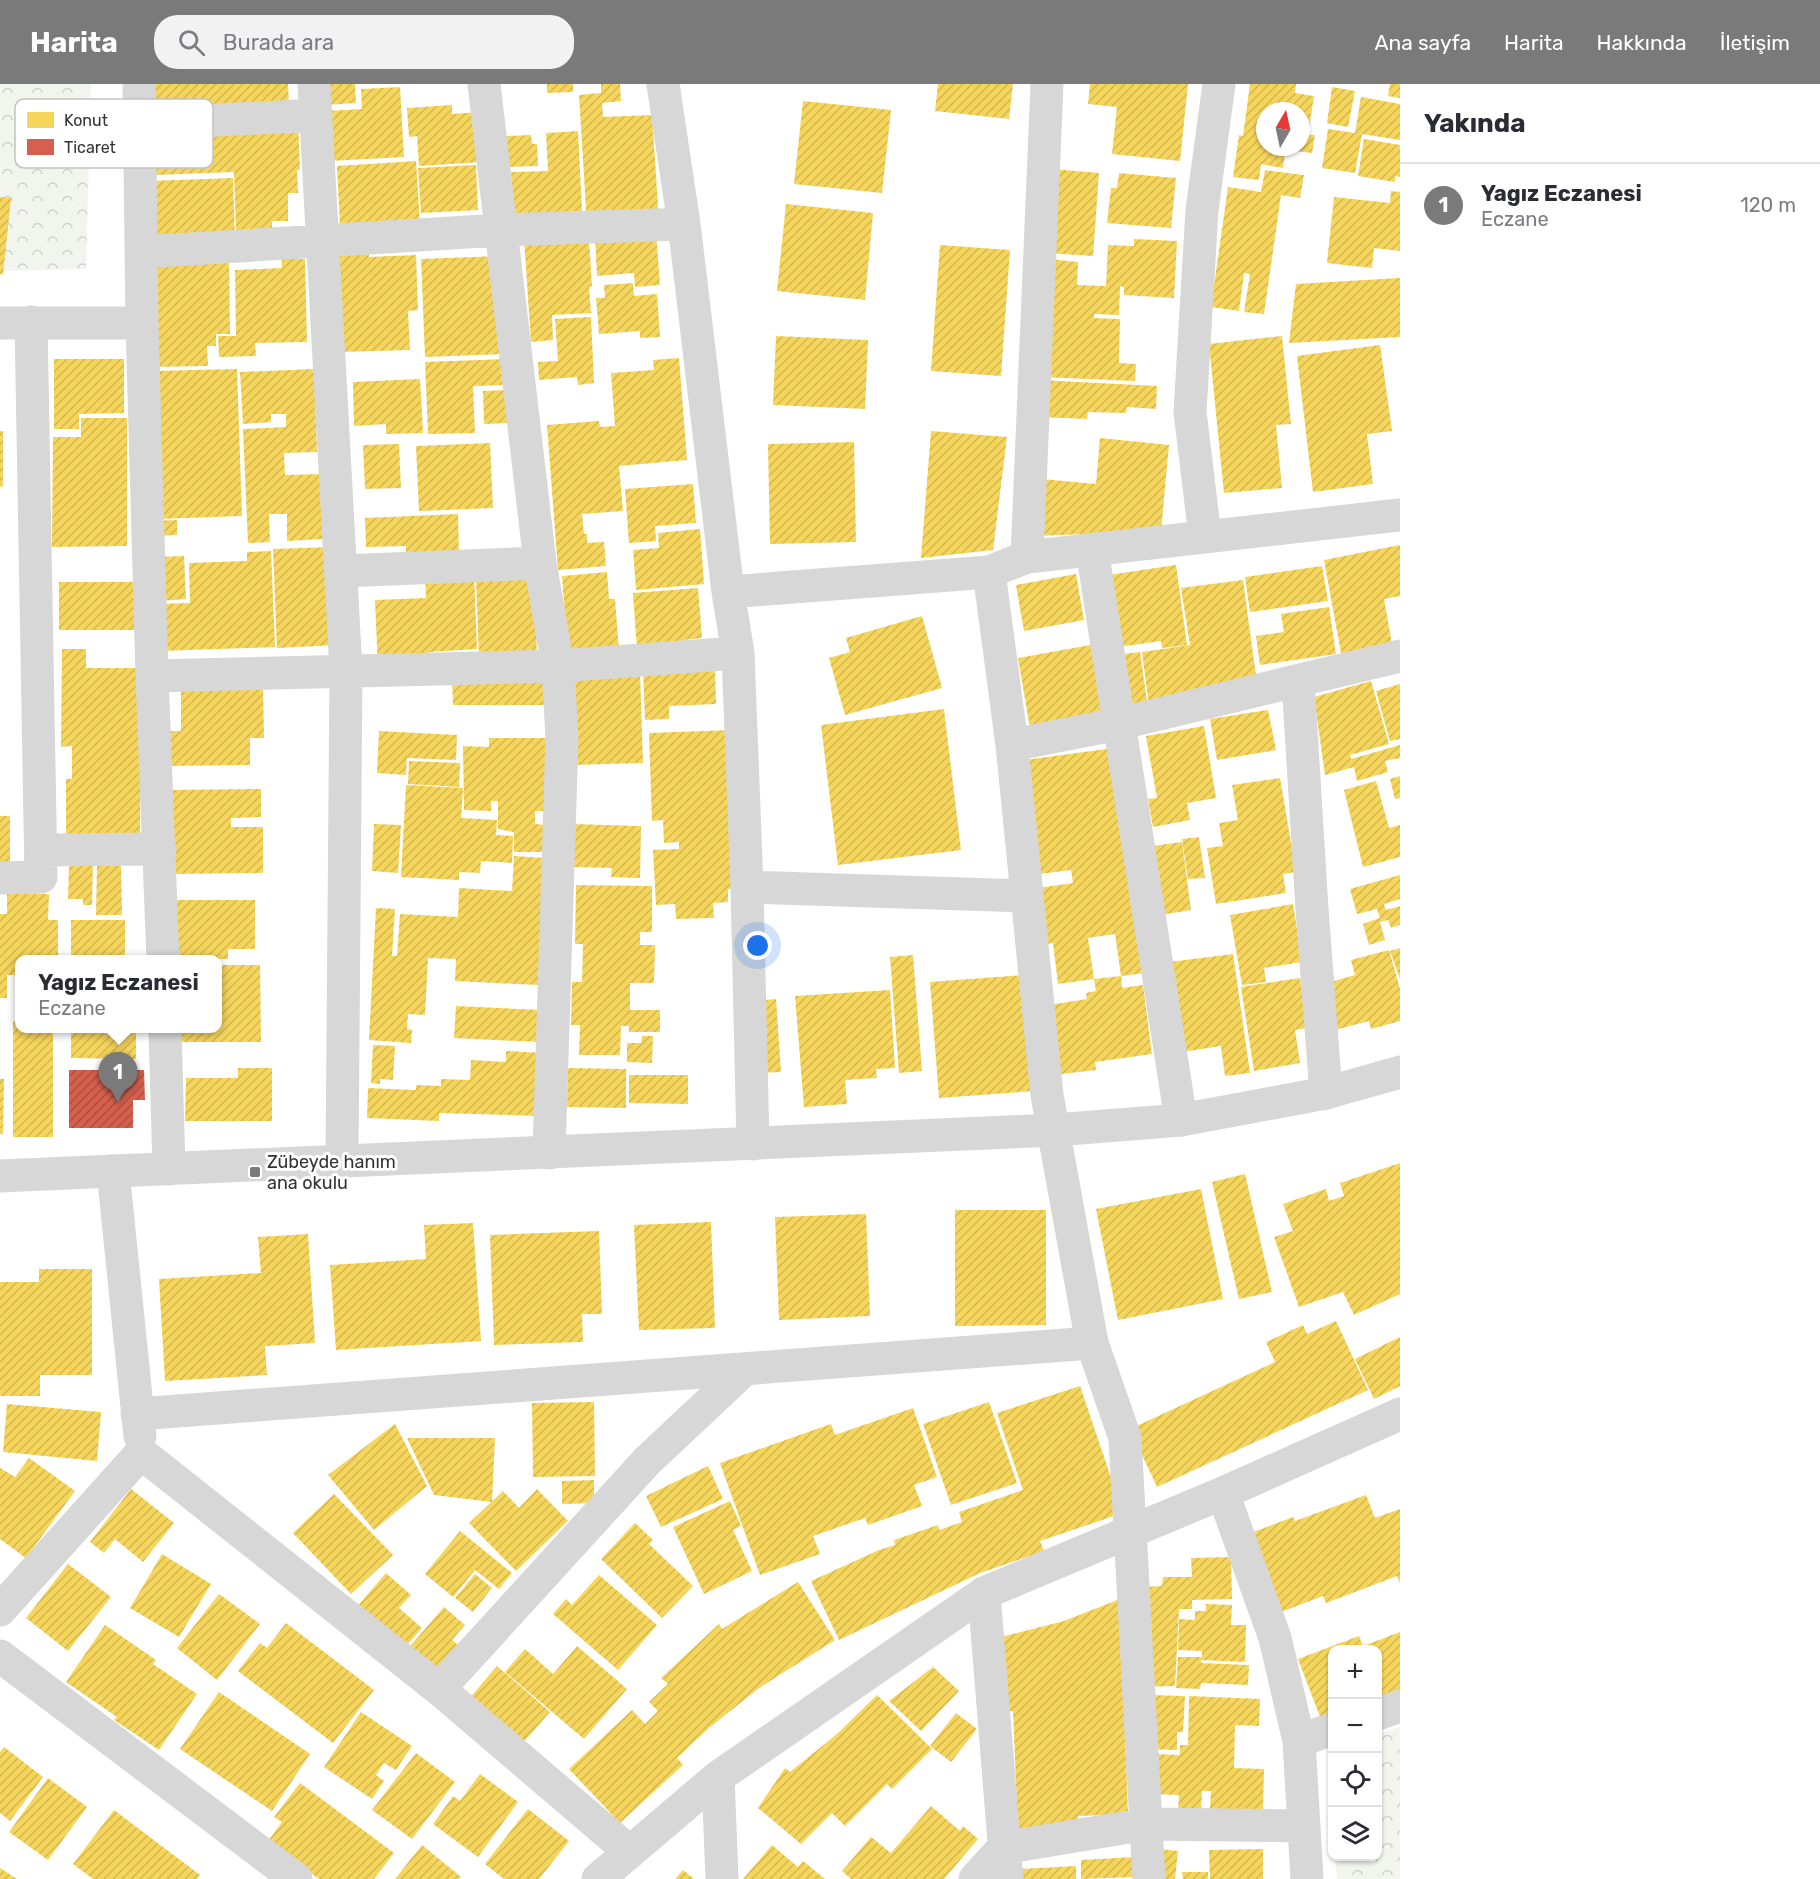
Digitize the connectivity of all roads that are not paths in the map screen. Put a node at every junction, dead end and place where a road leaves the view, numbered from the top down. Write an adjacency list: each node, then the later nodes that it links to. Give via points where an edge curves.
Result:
1 (139, 84): 6 (street)
2 (484, 84): 11 (street)
3 (663, 84): 10 (street)
4 (1047, 84): 19 (street)
5 (1219, 84): 17 (street, via 1202,210 1190,412)
6 (139, 99)
7 (315, 100): 8 (street); 12 (street)
8 (213, 114)
9 (140, 168): 13 (street)
10 (684, 224): 11 (street); 23 (street)
11 (500, 230): 12 (street); 20 (street)
12 (322, 240): 13 (street); 21 (street)
13 (141, 252): 15 (street)
14 (16, 323): 15 (street); 33 (street)
15 (142, 323): 28 (street)
16 (1400, 515): 17 (street)
17 (1205, 536): 18 (street)
18 (1092, 549): 19 (street); 30 (street)
19 (1027, 557): 22 (street)
20 (540, 562): 21 (street); 26 (street)
21 (342, 571): 27 (street)
22 (989, 572): 23 (street); 31 (street)
23 (728, 592): 24 (street)
24 (738, 653): 26 (street); 35 (street)
25 (1400, 656): 29 (street)
26 (558, 666): 27 (street); 44 (street, via 562,738)
27 (346, 671): 28 (street); 45 (street)
28 (152, 676): 32 (street)
29 (1298, 681): 30 (street); 40 (street)
30 (1118, 724): 31 (street); 41 (street)
31 (1012, 745): 36 (street)
32 (160, 849): 33 (street); 37 (street)
33 (41, 850): 34 (street, via 41,877)
34 (0, 878)
35 (747, 887): 36 (street); 43 (street)
36 (1027, 896): 42 (street, via 1047,1095)
37 (163, 955)
38 (165, 1033): 46 (street)
39 (1400, 1072): 40 (street)
40 (1326, 1093): 41 (street)
41 (1181, 1120): 42 (street)
42 (1055, 1130): 43 (street); 49 (street)
43 (753, 1144): 44 (street)
44 (549, 1153): 45 (street)
45 (342, 1160): 46 (street)
46 (169, 1169): 47 (street)
47 (113, 1171): 48 (street); 51 (street)
48 (0, 1176)
49 (1092, 1343): 50 (street); 55 (street, via 1125,1438)
50 (746, 1369): 51 (street); 59 (street, via 647,1461)
51 (137, 1414): 53 (street)
52 (1400, 1414): 54 (street)
53 (141, 1453): 57 (street); 59 (street)
54 (1223, 1493): 55 (street); 63 (street, via 1275,1638)
55 (1131, 1530): 56 (street); 65 (street)
56 (984, 1593): 64 (street); 68 (street)
57 (0, 1610)
58 (0, 1656): 69 (street)
59 (439, 1689): 67 (street)
60 (1400, 1706): 61 (street)
61 (1382, 1712)
62 (1328, 1730): 63 (street)
63 (1299, 1741): 66 (street)
64 (718, 1777): 67 (street); 71 (street)
65 (1147, 1824): 66 (street); 68 (street); 73 (street)
66 (1304, 1826): 74 (street)
67 (630, 1852): 70 (street)
68 (1005, 1863): 72 (street)
69 (296, 1879)
70 (598, 1879)
71 (722, 1879)
72 (975, 1879)
73 (1149, 1879)
74 (1307, 1879)

